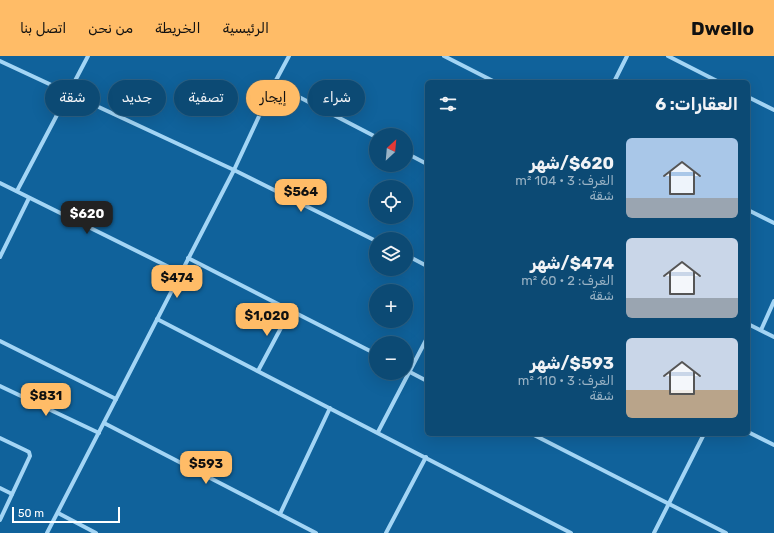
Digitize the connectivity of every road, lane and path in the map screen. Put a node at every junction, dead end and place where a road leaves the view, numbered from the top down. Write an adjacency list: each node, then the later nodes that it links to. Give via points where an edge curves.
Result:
1 (88, 56): 7 (street)
2 (289, 56): 8 (street)
3 (444, 56): 9 (street)
4 (627, 56): 10 (street)
5 (668, 56): 11 (street)
6 (0, 60): 12 (street)
7 (75, 80)
8 (276, 80)
9 (491, 80)
10 (615, 80)
11 (715, 80)
12 (45, 82)
13 (300, 98): 19 (street)
14 (750, 98): 16 (street)
15 (100, 108): 22 (street)
16 (774, 110)
17 (56, 116): 24 (street)
18 (259, 116): 22 (street)
19 (369, 133)
20 (413, 157): 21 (street)
21 (425, 163)
22 (234, 170): 28 (street); 30 (street)
23 (0, 183): 24 (street)
24 (17, 191): 25 (street)
25 (30, 198): 29 (street); 33 (street)
26 (750, 211): 27 (street)
27 (774, 223)
28 (369, 238)
29 (0, 257)
30 (188, 258): 33 (street); 35 (street)
31 (413, 259): 32 (street)
32 (425, 265)
33 (181, 273): 36 (street)
34 (774, 301): 38 (street)
35 (290, 311): 42 (street); 44 (street)
36 (158, 319): 44 (street); 49 (street)
37 (750, 325): 38 (street)
38 (761, 330): 39 (street)
39 (774, 337)
40 (0, 341): 49 (street)
41 (425, 341): 43 (street)
42 (369, 350)
43 (413, 362)
44 (258, 371): 50 (street)
45 (413, 373): 46 (street)
46 (425, 379)
47 (404, 380): 52 (street)
48 (0, 386): 53 (street)
49 (116, 399): 51 (street)
50 (330, 408): 52 (street); 64 (street)
51 (104, 423): 53 (street); 64 (street)
52 (378, 432): 59 (street)
53 (99, 433): 63 (street)
54 (750, 433): 58 (street)
55 (536, 436): 62 (street)
56 (703, 436): 62 (street)
57 (0, 438): 61 (street, via 29,452 30,456)
58 (774, 445)
59 (426, 457): 69 (street); 70 (street)
60 (0, 488): 61 (street)
61 (12, 494): 65 (street)
62 (669, 504): 71 (street); 72 (street)
63 (58, 513): 66 (street); 67 (street)
64 (280, 514): 68 (street)
65 (0, 520)
66 (47, 533)
67 (96, 533)
68 (316, 533)
69 (386, 533)
70 (571, 533)
71 (654, 533)
72 (726, 533)

